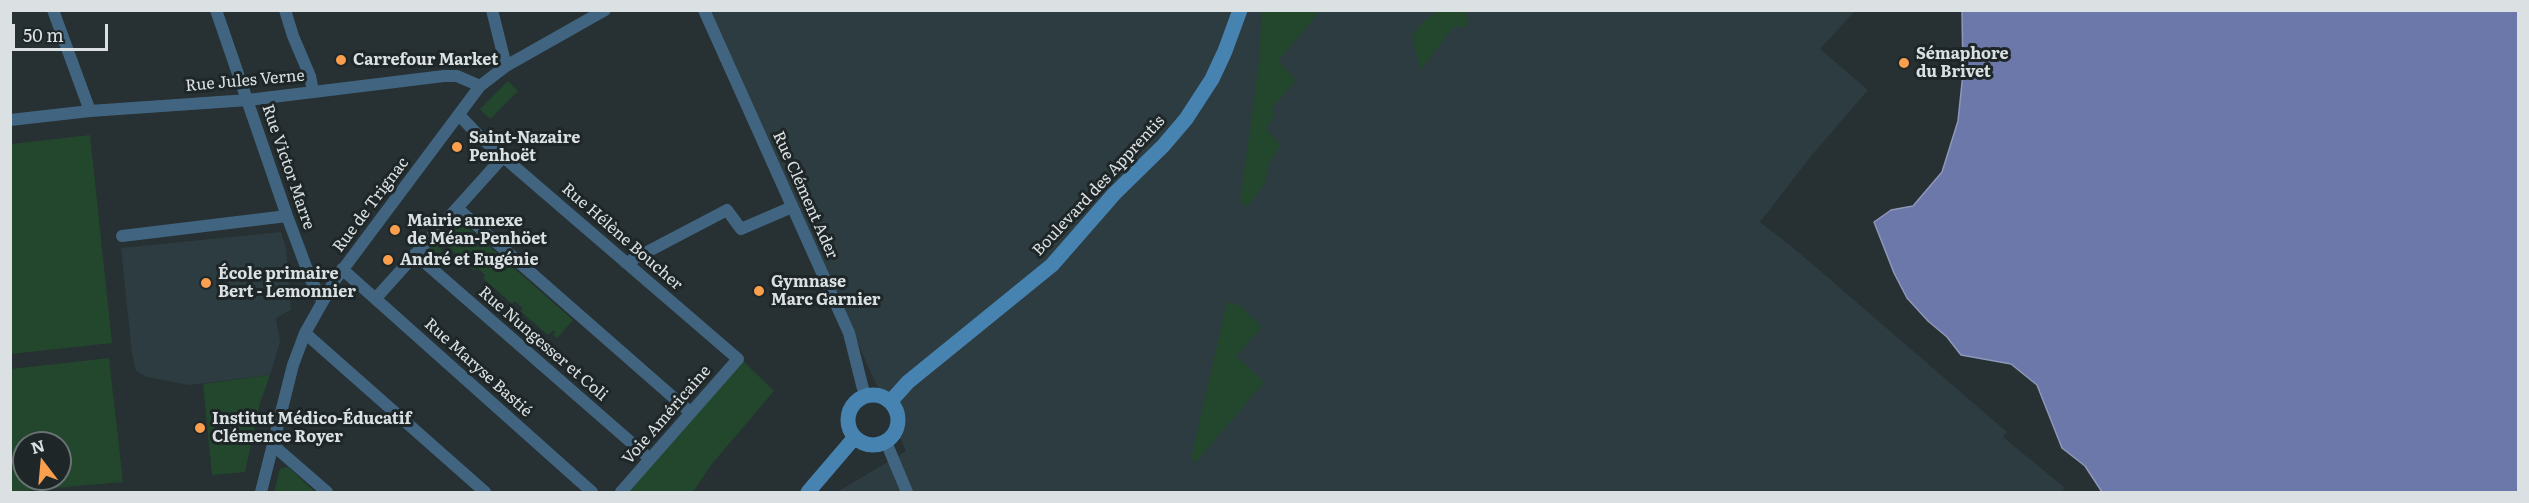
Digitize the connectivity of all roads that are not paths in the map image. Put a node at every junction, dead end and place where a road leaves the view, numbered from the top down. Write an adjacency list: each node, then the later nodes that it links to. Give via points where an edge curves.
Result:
1 (53, 10): 12 (street)
2 (216, 10): 11 (street, Rue Victor Marre)
3 (285, 10): 10 (street)
4 (492, 10): 8 (street)
5 (605, 10): 8 (street, Rue de Trignac)
6 (705, 10): 16 (street, Rue Clément Ader)
7 (1240, 10): 28 (main road, Boulevard des Apprentis, via 1212,79 1163,146 1114,194 1052,265 908,382)
8 (506, 66): 9 (street, Rue de Trignac)
9 (480, 86): 10 (street, Rue Jules Verne, via 457,76 444,76); 13 (street, Rue de Trignac)
10 (313, 91): 11 (street, Rue Jules Verne)
11 (248, 100): 12 (street, Rue Jules Verne); 18 (street, Rue Victor Marre)
12 (90, 111): 14 (street, Rue Jules Verne)
13 (459, 115): 15 (street, Rue Hélène Boucher); 22 (street, Rue de Trignac)
14 (10, 120)
15 (503, 157): 17 (street); 21 (street, Rue Hélène Boucher)
16 (792, 207): 21 (street, via 741,229 727,210); 27 (street, Rue Clément Ader, via 849,333)
17 (457, 208): 20 (street); 29 (street)
18 (287, 216): 19 (street); 24 (street, Rue Victor Marre)
19 (122, 236)
20 (415, 254): 23 (street); 33 (street, Rue Nungesser et Coli)
21 (626, 263): 26 (street, Rue Hélène Boucher)
22 (342, 269): 23 (street, Rue Maryse Bastié); 24 (street, Rue de Trignac)
23 (376, 298): 37 (street, Rue Maryse Bastié)
24 (322, 300): 25 (street, Rue de Trignac)
25 (304, 333): 32 (street, Rue de Trignac); 36 (street)
26 (738, 359): 29 (street, Voie Américaine)
27 (865, 397): 28 (main road, via 879,396); 30 (main road, via 849,414 850,430)
28 (890, 402): 31 (main road, via 898,423)
29 (690, 412): 33 (street, Voie Américaine)
30 (855, 437): 31 (main road, via 870,445); 39 (main road)
31 (886, 442): 40 (street)
32 (274, 446): 34 (street, Rue de Trignac); 35 (street)
33 (649, 458): 38 (street, Voie Américaine)
34 (261, 492)
35 (327, 492)
36 (485, 492)
37 (592, 492)
38 (621, 492)
39 (807, 492)
40 (907, 492)

